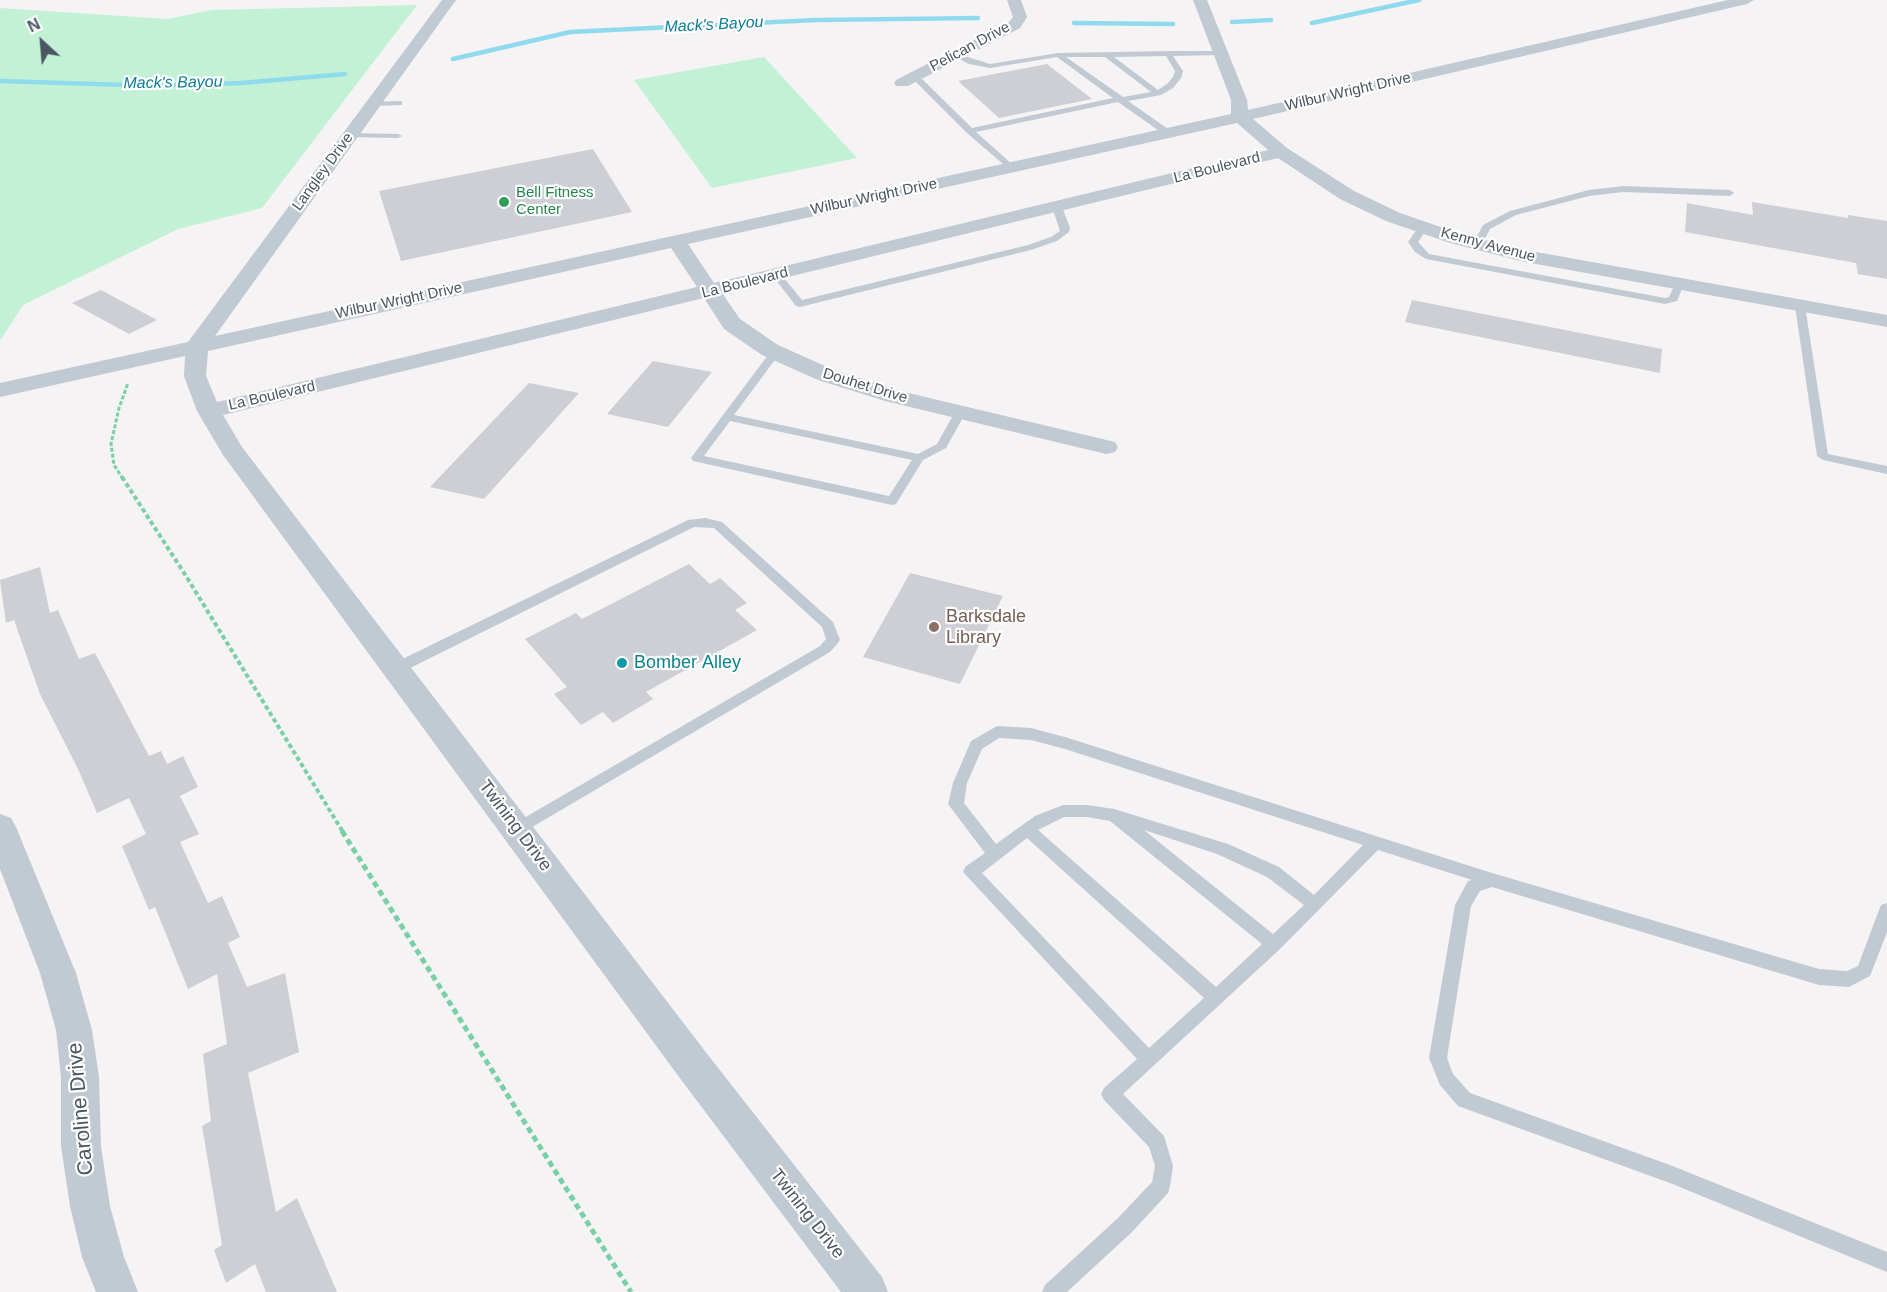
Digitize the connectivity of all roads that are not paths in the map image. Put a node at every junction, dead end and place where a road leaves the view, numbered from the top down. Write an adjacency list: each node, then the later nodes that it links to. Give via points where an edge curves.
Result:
1 (449, 0): 14 (street, Langley Drive)
2 (1014, 0): 8 (street, Pelican Drive, via 1020,14 1015,25)
3 (1200, 0): 6 (street)
4 (1747, 0): 15 (street, Wilbur Wright Drive)
5 (1168, 53): 6 (lane); 7 (lane); 11 (lane, via 1179,70 1178,78)
6 (1222, 53): 15 (street, via 1239,100)
7 (1106, 54): 9 (lane); 11 (lane)
8 (958, 55): 9 (lane, via 990,66); 10 (street, Pelican Drive)
9 (1058, 55): 12 (lane)
10 (908, 80): 16 (lane)
11 (1158, 93): 12 (lane)
12 (1120, 100): 16 (lane); 17 (lane)
13 (399, 103): 14 (lane)
14 (373, 104): 18 (street, Langley Drive)
15 (1240, 117): 17 (street, Wilbur Wright Drive); 20 (street, Kenny Avenue)
16 (970, 131): 21 (lane)
17 (1168, 133): 21 (street, Wilbur Wright Drive)
18 (350, 135): 19 (lane); 32 (street, Langley Drive)
19 (398, 136)
20 (1281, 152): 23 (street, La Boulevard); 24 (street, Kenny Avenue, via 1347,195)
21 (1010, 167): 25 (street, Wilbur Wright Drive)
22 (1730, 193): 26 (lane, via 1623,189 1589,193 1499,219 1486,227)
23 (1057, 207): 27 (street, La Boulevard); 27 (lane, via 1065,228 1054,239 800,304)
24 (1423, 227): 26 (street, Kenny Avenue); 28 (lane, via 1413,242 1426,256 1665,301 1673,298)
25 (676, 241): 29 (street, Douhet Drive); 32 (street, Wilbur Wright Drive)
26 (1478, 244): 28 (street, Kenny Avenue)
27 (777, 275): 29 (street, La Boulevard)
28 (1679, 284): 30 (street, Kenny Avenue)
29 (708, 292): 33 (street, Douhet Drive, via 732,324); 35 (street, La Boulevard)
30 (1800, 306): 31 (street, Kenny Avenue); 40 (lane, via 1823,456)
31 (1887, 321)
32 (198, 345): 34 (street, Wilbur Wright Drive); 35 (street, Twining Drive, via 195,376)
33 (775, 353): 36 (street, Douhet Drive, via 893,396); 37 (lane)
34 (0, 390)
35 (209, 411): 41 (street, Twining Drive, via 257,485)
36 (960, 412): 38 (street, Douhet Drive); 39 (lane, via 942,446)
37 (727, 417): 39 (lane); 39 (lane, via 697,458 892,501)
38 (1106, 447)
39 (919, 458)
40 (1887, 470)
41 (395, 669): 44 (street, Twining Drive); 44 (lane, via 692,523 718,525 828,625 833,640 825,649)
42 (1114, 815): 45 (lane, via 1063,811); 49 (lane, via 1222,849 1273,872); 51 (lane)
43 (0, 827): 55 (street, Caroline Drive, via 58,973 74,1030 80,1077 81,1146 90,1206)
44 (517, 829): 56 (street, Twining Drive)
45 (1027, 829): 47 (lane); 52 (lane)
46 (1376, 842): 47 (lane, via 1065,743 1030,734 997,732 976,745 956,804); 48 (lane); 49 (lane)
47 (995, 854): 53 (lane, via 971,872)
48 (1492, 880): 50 (lane, via 1819,977 1849,980 1864,971); 54 (lane, via 1474,886 1463,905 1438,1058 1446,1079 1464,1100 1670,1174)
49 (1315, 905): 51 (lane)
50 (1887, 910)
51 (1274, 944): 52 (lane)
52 (1216, 998): 53 (lane)
53 (1149, 1060): 57 (lane, via 1110,1094 1157,1142 1164,1166 1161,1186)
54 (1887, 1262)
55 (117, 1292)
56 (867, 1292)
57 (1052, 1292)

